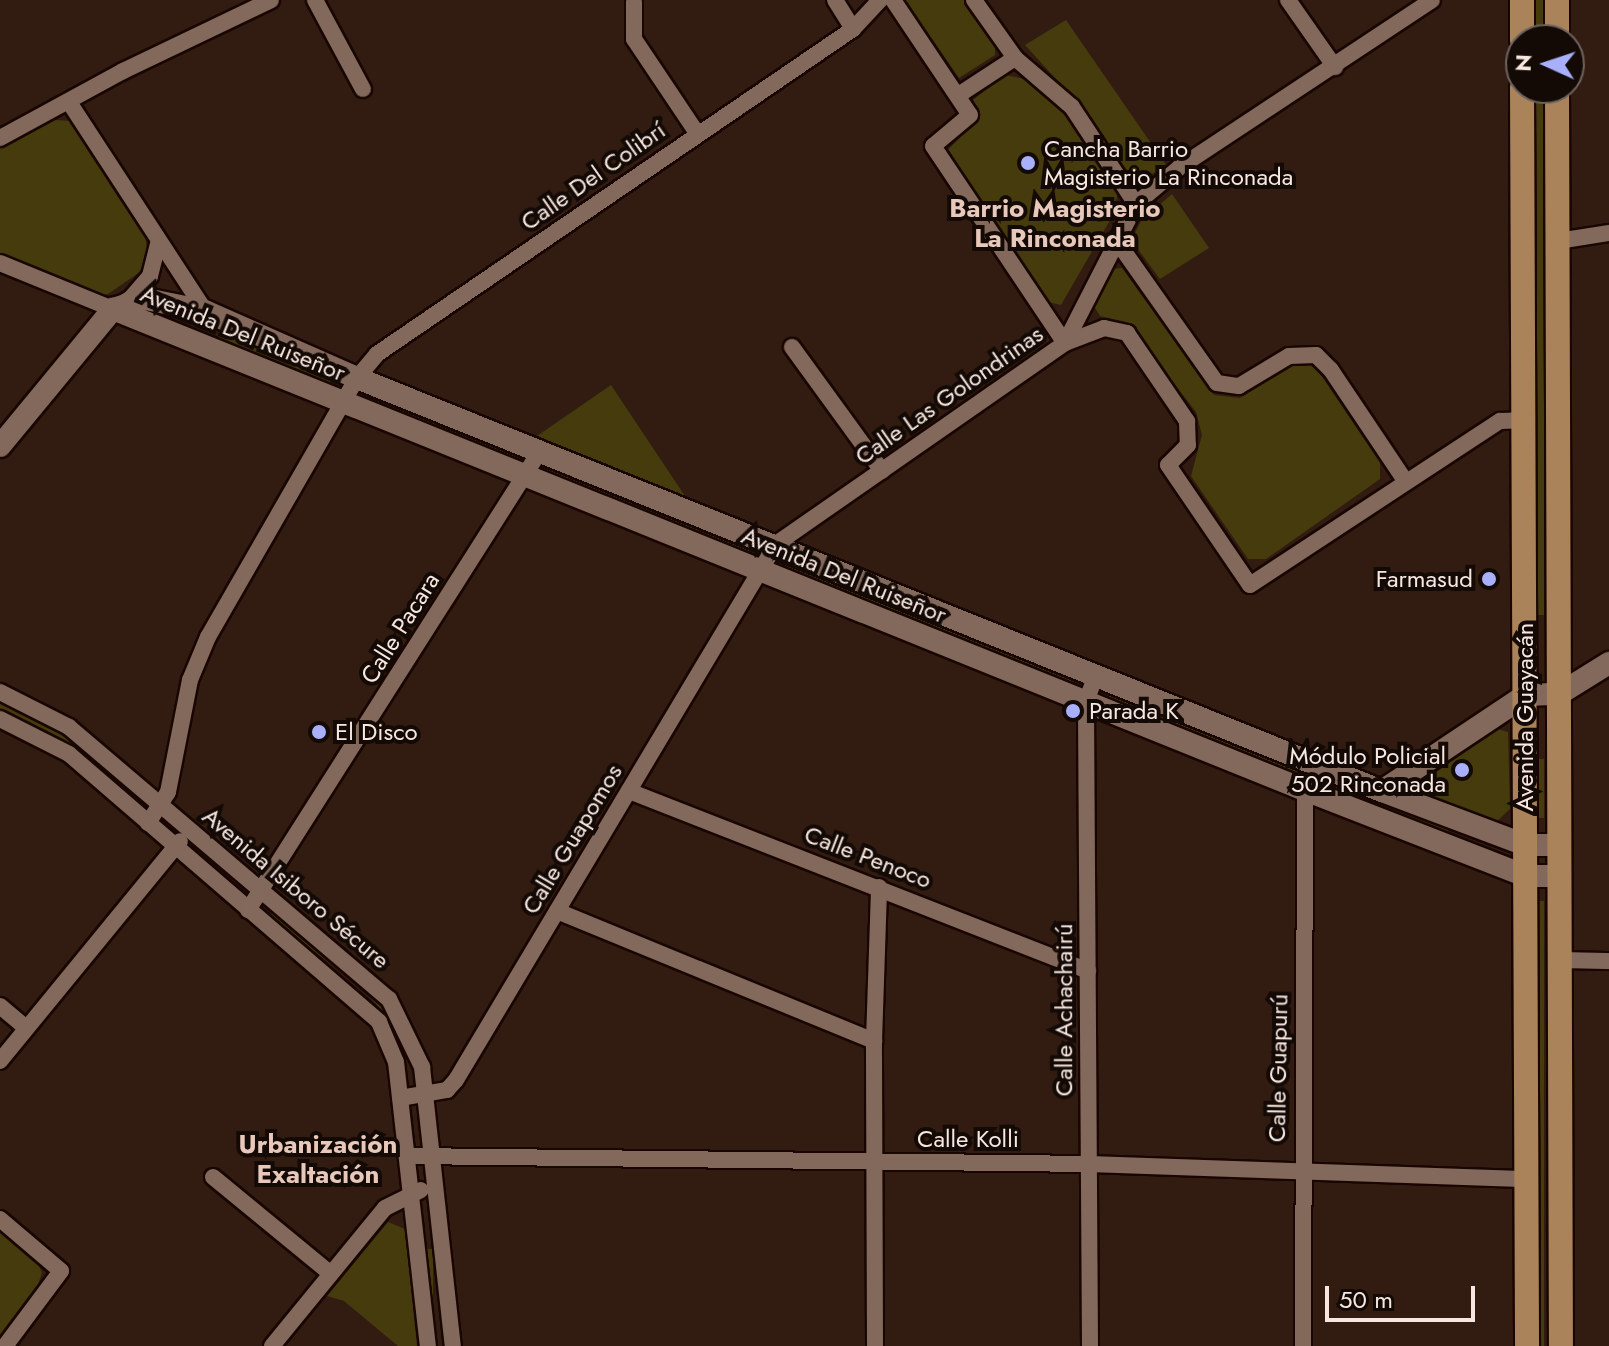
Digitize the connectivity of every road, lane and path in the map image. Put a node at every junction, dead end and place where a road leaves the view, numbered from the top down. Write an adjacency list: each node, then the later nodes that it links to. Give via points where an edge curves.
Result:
1 (271, 0): 19 (street)
2 (315, 0): 17 (street)
3 (835, 0): 14 (street)
4 (880, 0): 14 (street, Calle Del Colibrí)
5 (893, 0): 18 (street)
6 (974, 0): 15 (street)
7 (1288, 0): 16 (street)
8 (1432, 0): 16 (street, Calle Las Golondrinas)
9 (1522, 0): 12 (main road)
10 (1557, 0): 13 (main road)
11 (634, 2): 22 (street, via 634,39)
12 (1522, 24)
13 (1557, 24)
14 (853, 29): 22 (street, Calle Del Colibrí)
15 (1015, 58): 18 (street); 24 (street, via 1072,107)
16 (1335, 67): 24 (street, Calle Las Golondrinas, via 1180,167)
17 (363, 89)
18 (960, 94): 32 (street, via 970,115 933,146)
19 (69, 102): 23 (street); 27 (street, Avenida Del Ruiseñor)
20 (1522, 104): 36 (main road, Avenida Guayacán)
21 (1557, 104): 28 (main road, Avenida Guayacán)
22 (697, 133): 34 (street, Calle Del Colibrí, via 377,354)
23 (0, 138)
24 (1136, 204): 26 (street, Calle Las Golondrinas)
25 (1609, 233): 28 (street)
26 (1116, 240): 32 (street, Calle Las Golondrinas); 41 (street, via 1217,383 1239,386 1289,356 1316,355)
27 (159, 241): 30 (street, via 150,276); 31 (street, Avenida Del Ruiseñor)
28 (1558, 241): 47 (main road, Avenida Guayacán)
29 (0, 263): 30 (street, Avenida Del Ruiseñor)
30 (113, 309): 31 (main road, Avenida Del Ruiseñor, via 146,299); 35 (main road, Avenida Del Ruiseñor); 37 (main road)
31 (205, 311): 34 (main road, Avenida Del Ruiseñor)
32 (1065, 343): 39 (street, Calle Las Golondrinas); 41 (street, via 1104,328 1127,333 1187,421 1188,445 1168,465 1250,585)
33 (792, 347): 39 (street)
34 (357, 378): 35 (street, Calle Del Colibrí); 38 (main road, Avenida Del Ruiseñor)
35 (345, 402): 40 (main road, Avenida Del Ruiseñor); 54 (street, Calle Del Colibrí, via 208,637 190,680 168,792)
36 (1523, 420): 41 (street, via 1500,421); 48 (main road, Avenida Guayacán)
37 (0, 446)
38 (540, 451): 40 (street, Calle Pacara); 42 (main road, Avenida Del Ruiseñor)
39 (882, 471): 42 (street, Calle Las Golondrinas)
40 (523, 474): 43 (main road, Avenida Del Ruiseñor); 63 (street, Calle Pacara)
41 (1404, 479)
42 (776, 544): 43 (street, Calle Las Golondrinas); 45 (main road, Avenida Del Ruiseñor)
43 (760, 569): 49 (main road, Avenida Del Ruiseñor); 52 (street, Calle Guapomos)
44 (1609, 663): 47 (main road)
45 (1096, 675): 49 (street, Calle Achachairú); 53 (main road, Avenida Del Ruiseñor)
46 (0, 692): 54 (street, Avenida Isiboro Sécure, via 69,727)
47 (1559, 694): 48 (main road); 58 (main road, Avenida Guayacán)
48 (1526, 695): 53 (main road); 57 (main road, Avenida Guayacán)
49 (1086, 702): 51 (main road, Avenida Del Ruiseñor); 68 (street, Calle Achachairú)
50 (0, 719): 55 (street, Avenida Isiboro Sécure, via 69,754)
51 (1305, 790): 60 (main road, Avenida Del Ruiseñor); 79 (street, Calle Guapurú)
52 (629, 791): 62 (street, Calle Penoco); 65 (street, Calle Guapomos)
53 (1382, 791): 57 (main road, Avenida Del Ruiseñor)
54 (160, 807): 55 (street, Calle Del Colibrí); 56 (street, Avenida Isiboro Sécure)
55 (148, 823): 59 (street, Avenida Isiboro Sécure)
56 (189, 830): 59 (street); 63 (street, Avenida Isiboro Sécure)
57 (1526, 845): 58 (main road, Avenida Del Ruiseñor); 60 (main road, Avenida Guayacán)
58 (1558, 845): 61 (main road, Avenida Guayacán)
59 (175, 848): 64 (street, Avenida Isiboro Sécure); 70 (street)
60 (1526, 876): 61 (main road, Avenida Del Ruiseñor); 81 (main road, Avenida Guayacán)
61 (1558, 876): 66 (main road, Avenida Guayacán)
62 (879, 887): 68 (street, Calle Penoco); 71 (street)
63 (263, 889): 64 (street, Calle Pacara); 73 (street, Avenida Isiboro Sécure, via 389,999 418,1054)
64 (248, 910): 74 (street, Avenida Isiboro Sécure, via 373,1014 396,1062)
65 (557, 911): 71 (street); 73 (street, Calle Guapomos, via 456,1080 447,1090)
66 (1558, 960): 67 (street); 94 (main road, Avenida Guayacán)
67 (1609, 961)
68 (1088, 971): 78 (street, Calle Achachairú)
69 (0, 1006): 70 (street)
70 (26, 1028): 72 (street)
71 (874, 1041): 77 (street)
72 (0, 1061)
73 (425, 1094): 74 (street, Calle Guapomos); 76 (street, Avenida Isiboro Sécure)
74 (400, 1098): 75 (street, Avenida Isiboro Sécure)
75 (408, 1156): 76 (street, Calle Kolli); 83 (street, Avenida Isiboro Sécure)
76 (430, 1157): 77 (street, Calle Kolli); 82 (street, Avenida Isiboro Sécure)
77 (873, 1162): 78 (street, Calle Kolli); 90 (street)
78 (1090, 1164): 79 (street, Calle Kolli); 91 (street, Calle Achachairú)
79 (1301, 1170): 81 (street, Calle Kolli); 92 (street, Calle Guapurú)
80 (213, 1177): 85 (street)
81 (1528, 1179): 93 (main road, Avenida Guayacán)
82 (434, 1188): 83 (street); 89 (street, Avenida Isiboro Sécure)
83 (412, 1192): 85 (street, via 385,1208); 88 (street, Avenida Isiboro Sécure)
84 (0, 1219): 86 (street, via 61,1271)
85 (330, 1273): 87 (street)
86 (5, 1346)
87 (272, 1346)
88 (428, 1346)
89 (453, 1346)
90 (875, 1346)
91 (1090, 1346)
92 (1303, 1346)
93 (1527, 1346)
94 (1561, 1346)

